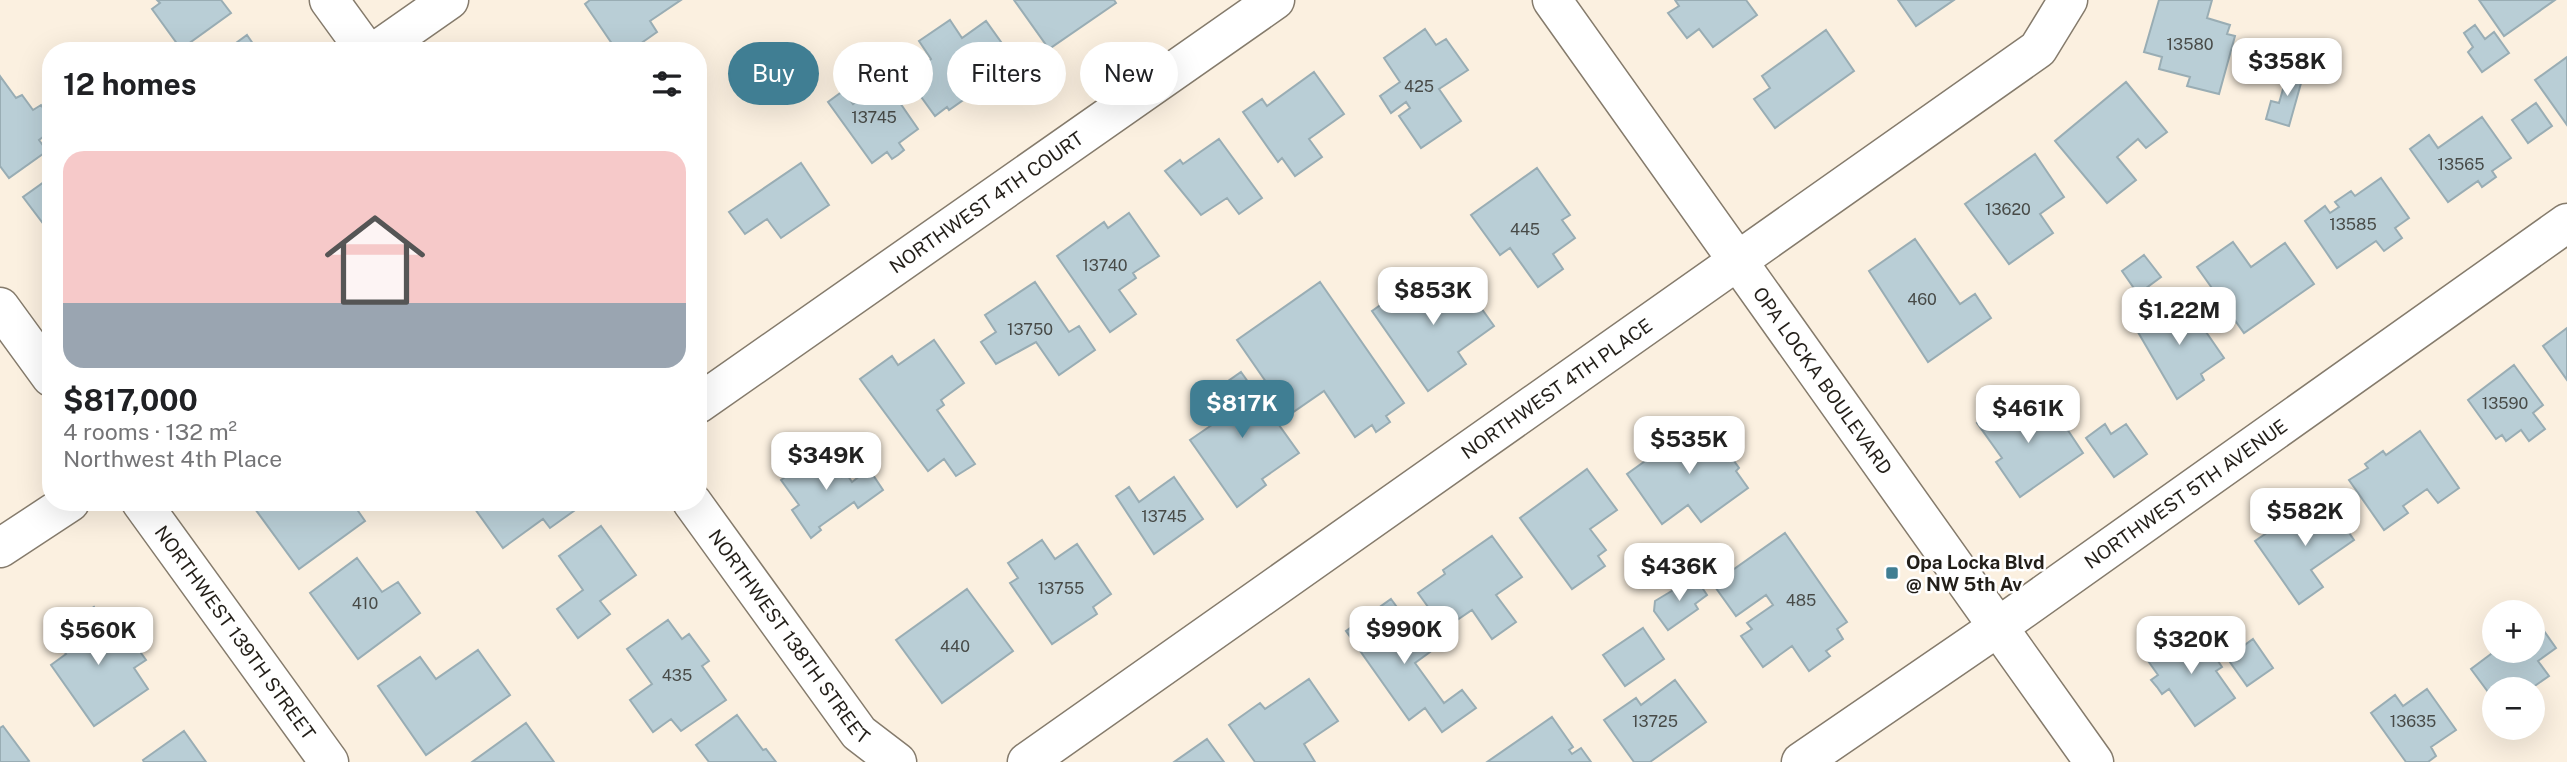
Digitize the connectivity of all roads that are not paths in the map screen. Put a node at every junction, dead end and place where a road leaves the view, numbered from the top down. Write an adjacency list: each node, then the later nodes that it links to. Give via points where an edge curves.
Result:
1 (330, 0): 6 (street)
2 (449, 0): 7 (street)
3 (1275, 0): 12 (street, NORTHWEST 4TH COURT)
4 (1552, 0): 9 (street, OPA LOCKA BOULEVARD)
5 (2067, 0): 9 (street, NORTHWEST 4TH PLACE, via 2038,49)
6 (360, 42)
7 (389, 42)
8 (2567, 223): 17 (street, NORTHWEST 5TH AVENUE)
9 (1738, 263): 17 (street, OPA LOCKA BOULEVARD); 20 (street, NORTHWEST 4TH PLACE)
10 (0, 307): 11 (street)
11 (42, 365)
12 (707, 398)
13 (56, 511): 16 (street)
14 (148, 511): 18 (street, NORTHWEST 139TH STREET)
15 (699, 511): 19 (street, NORTHWEST 138TH STREET, via 859,733)
16 (0, 548)
17 (1998, 627): 21 (street, NORTHWEST 5TH AVENUE); 22 (street, OPA LOCKA BOULEVARD)
18 (329, 762)
19 (897, 762)
20 (1027, 762)
21 (1801, 762)
22 (2094, 762)

